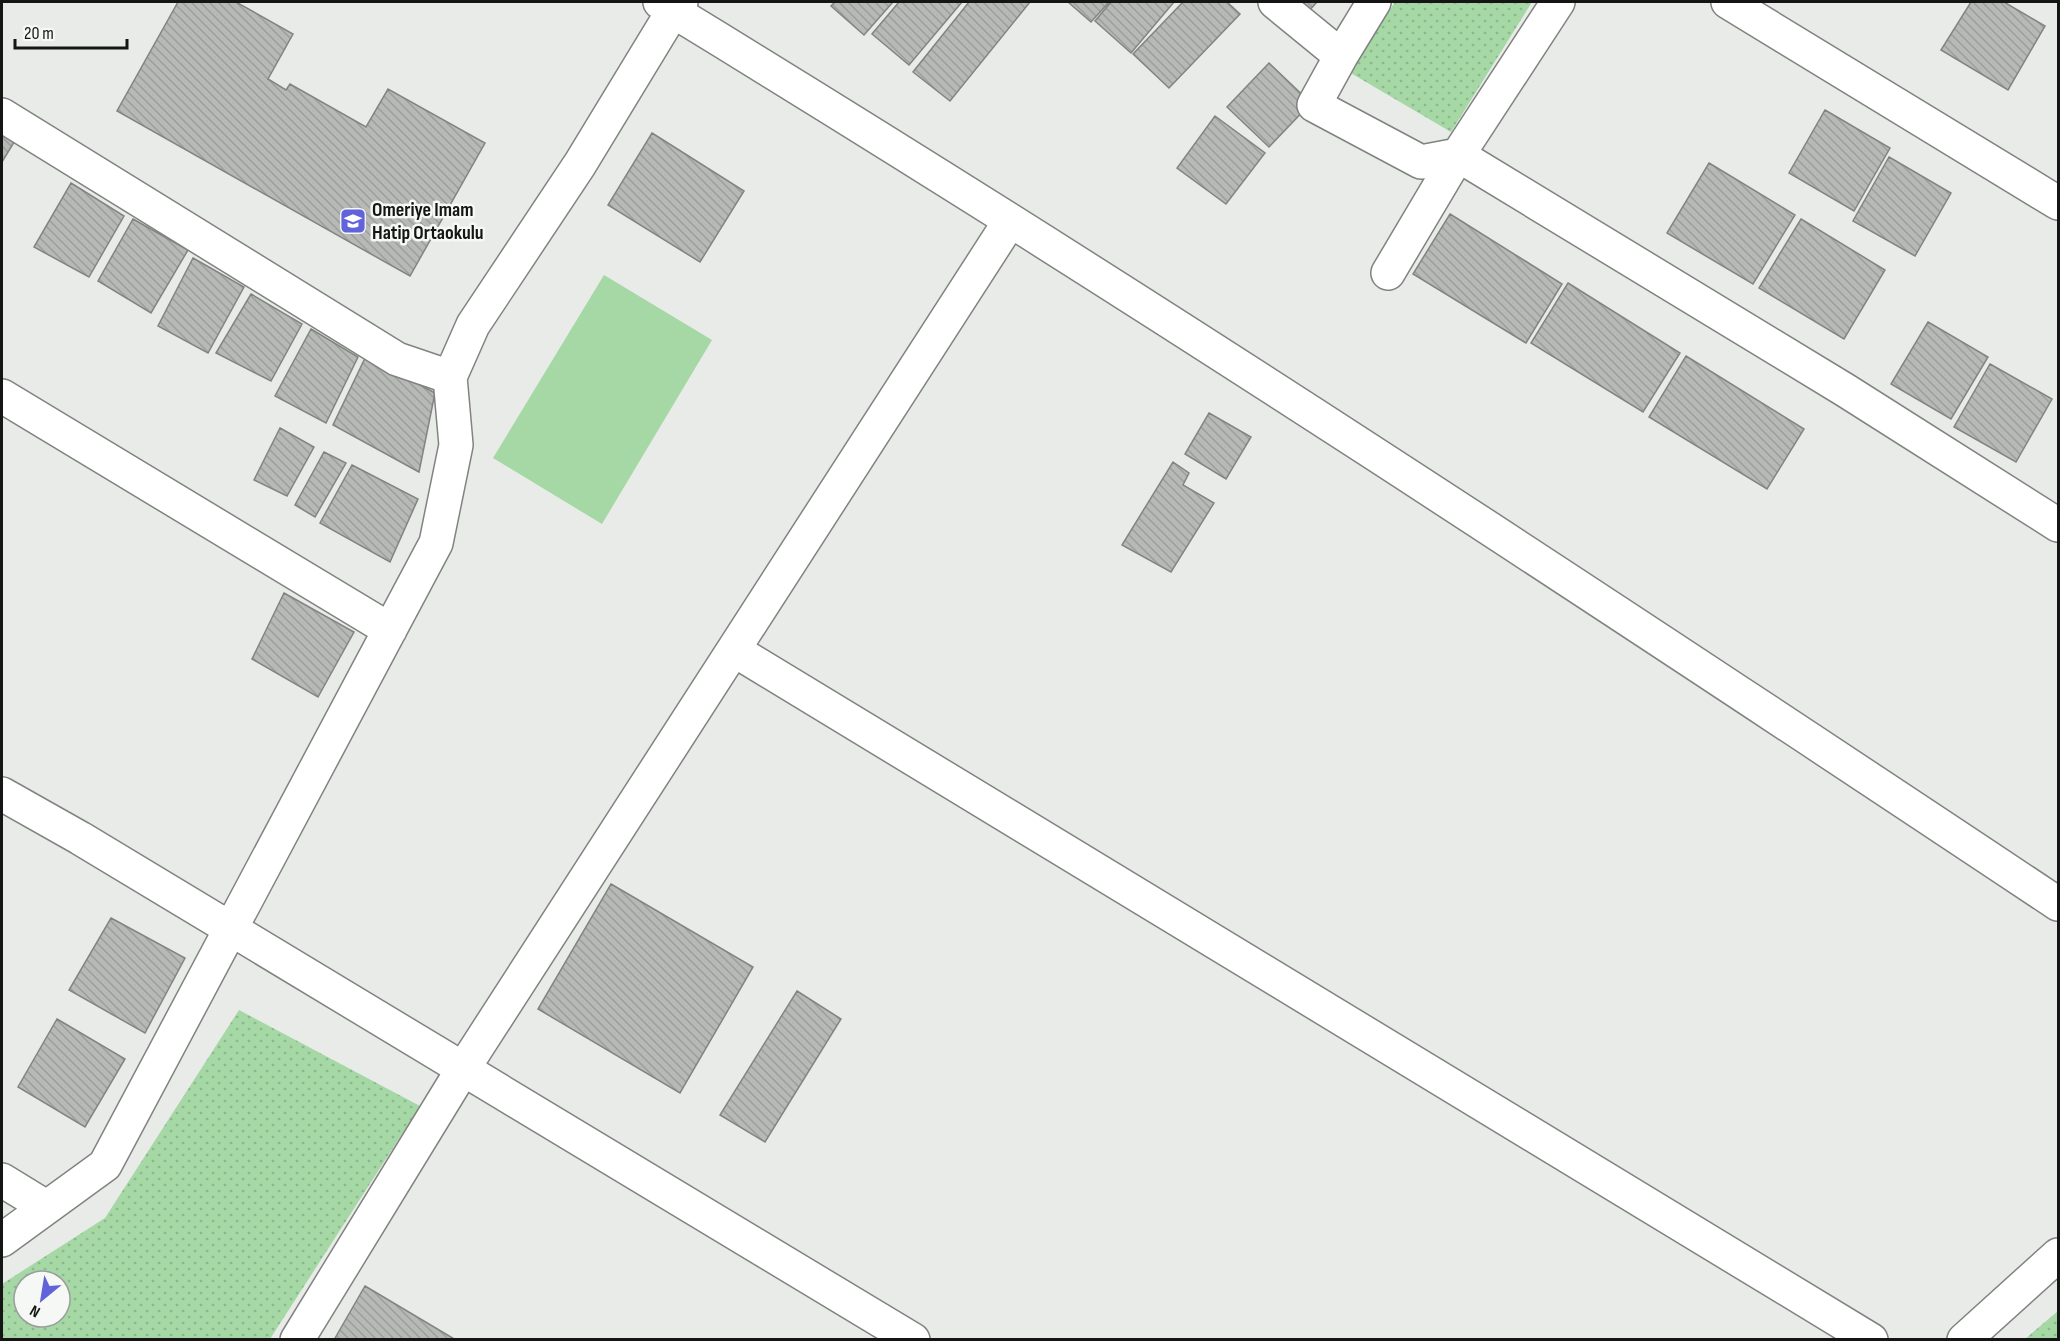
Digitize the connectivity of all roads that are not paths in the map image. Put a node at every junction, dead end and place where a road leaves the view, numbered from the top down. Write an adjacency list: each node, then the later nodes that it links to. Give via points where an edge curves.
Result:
1 (1275, 2): 6 (street)
2 (1374, 2): 6 (street)
3 (1558, 2): 8 (street)
4 (1728, 2): 9 (street)
5 (671, 5): 10 (street); 12 (street, via 580,164 473,325)
6 (1341, 56): 8 (street, via 1314,105 1421,162)
7 (2, 115): 12 (street, via 397,359)
8 (1458, 155): 11 (street); 14 (street, via 1845,390)
9 (2058, 203)
10 (1010, 220): 16 (street); 18 (street, via 1599,598)
11 (1388, 273)
12 (450, 377): 15 (street, via 456,445 436,543)
13 (2, 396): 15 (street)
14 (2058, 525)
15 (390, 630): 19 (street)
16 (734, 650): 20 (street); 27 (street)
17 (2, 794): 19 (street)
18 (2058, 904)
19 (230, 928): 20 (street); 22 (street, via 105,1165)
20 (463, 1069): 25 (street); 26 (street)
21 (2, 1180): 22 (street)
22 (46, 1207): 23 (street)
23 (2, 1240)
24 (2058, 1255): 28 (street)
25 (297, 1340)
26 (913, 1340)
27 (1871, 1340)
28 (1964, 1340)

